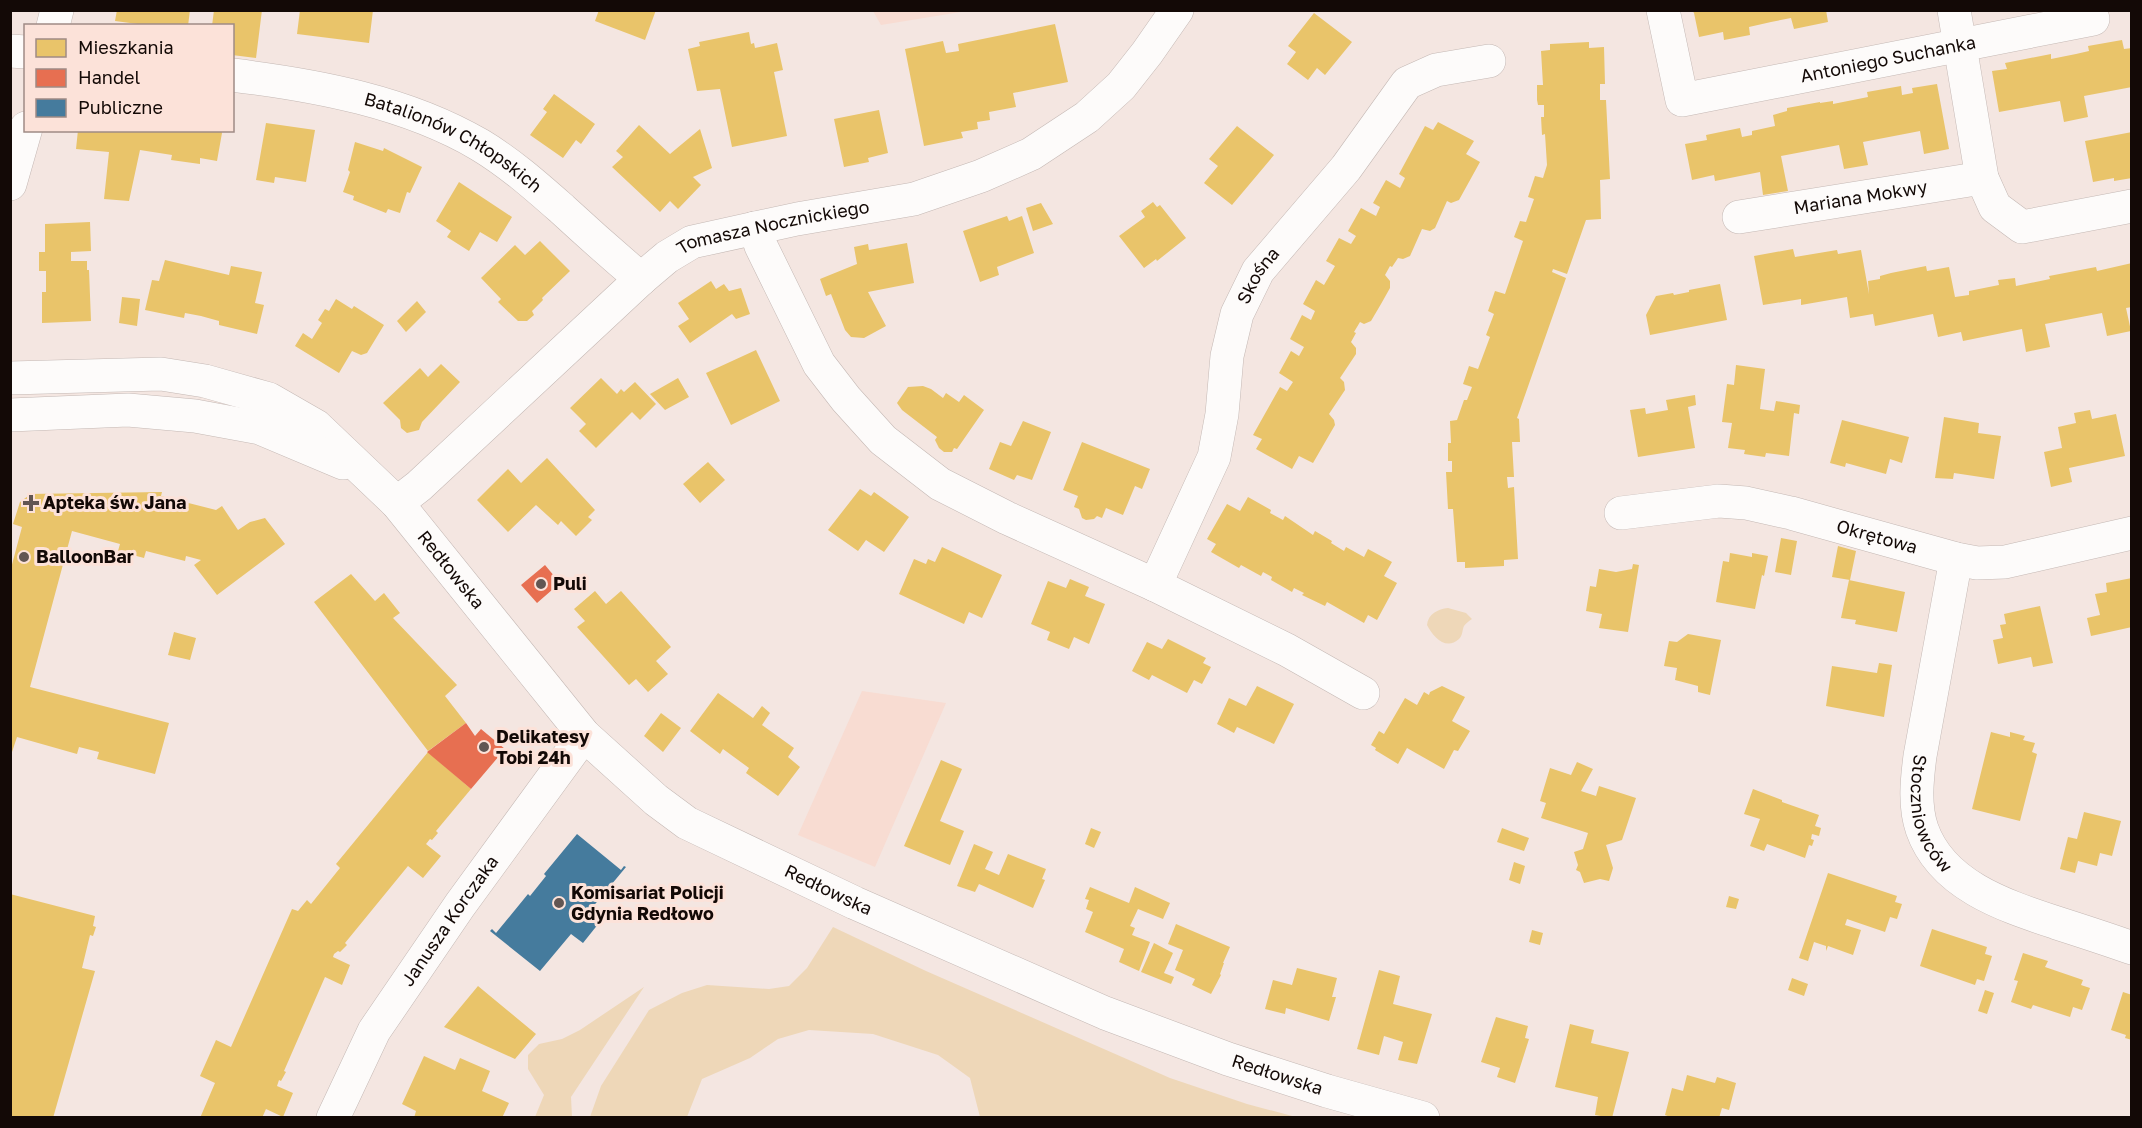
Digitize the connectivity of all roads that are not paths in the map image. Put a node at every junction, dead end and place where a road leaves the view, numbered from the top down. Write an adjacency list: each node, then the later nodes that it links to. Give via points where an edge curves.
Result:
1 (1177, 10): 13 (street, Tomasza Nocznickiego, via 1121,86 1087,117 1031,153 981,176 914,198)
2 (1663, 10): 5 (street, Antoniego Suchanka, via 1682,100)
3 (1954, 10): 5 (street)
4 (2093, 19): 5 (street, Antoniego Suchanka)
5 (1961, 45): 9 (street)
6 (1489, 61): 22 (street, Skośna, via 1436,70 1407,83 1346,168 1258,271 1237,314 1227,356 1214,457)
7 (234, 75): 14 (street, Batalionów Chłopskich, via 328,90 448,128 482,146 530,180)
8 (25, 132): 10 (street)
9 (1982, 178): 11 (street, via 1995,207 2022,227); 12 (street, Mariana Mokwy)
10 (10, 184)
11 (2132, 206)
12 (1739, 217)
13 (756, 228): 14 (street, Tomasza Nocznickiego, via 692,242); 22 (street, via 761,246 819,364 884,440 940,484)
14 (640, 279): 18 (street, Tomasza Nocznickiego)
15 (10, 378): 17 (street, Redłowska, via 161,374 206,381 269,399 316,426)
16 (10, 415): 17 (street, Redłowska, via 128,410 195,416 260,428)
17 (364, 472): 18 (street, Redłowska)
18 (397, 503): 24 (street, Redłowska)
19 (1621, 513): 21 (street, Okrętowa, via 1719,501 1746,503)
20 (2132, 532): 21 (street, Okrętowa, via 2005,562)
21 (1956, 559): 25 (street, Stoczniowców, via 1920,756 1917,780 1922,830 1957,878 1981,894)
22 (1155, 585): 23 (street, via 1287,650)
23 (1363, 693)
24 (584, 735): 26 (street, Janusza Korczaka, via 374,1031); 27 (street, Redłowska, via 687,823 855,903 1139,1026 1228,1059)
25 (2132, 948)
26 (333, 1118)
27 (1423, 1118)

